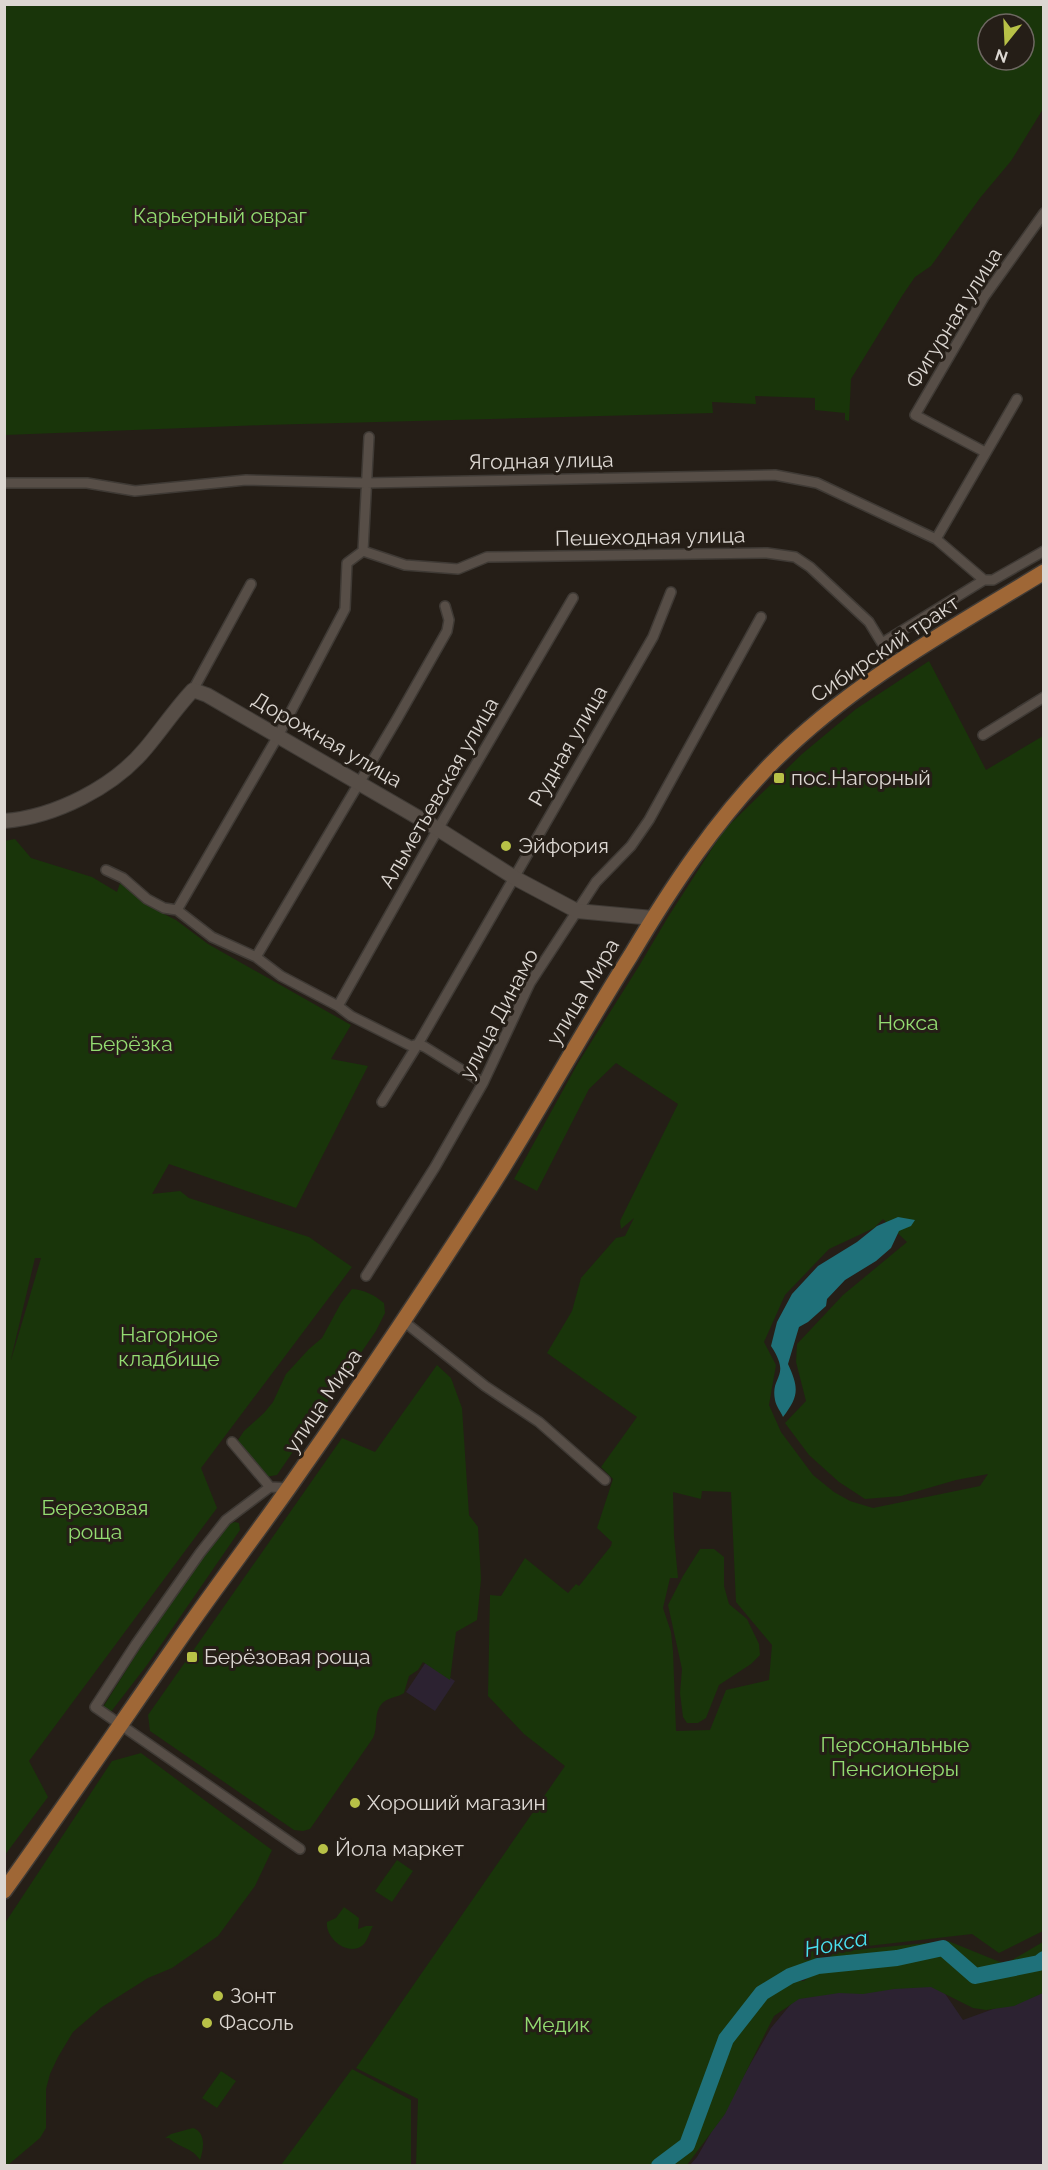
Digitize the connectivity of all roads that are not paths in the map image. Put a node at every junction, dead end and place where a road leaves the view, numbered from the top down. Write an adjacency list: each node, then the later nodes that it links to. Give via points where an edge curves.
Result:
1 (1044, 213): 4 (street, Фигурная улица, via 984,297 915,415)
2 (1017, 399): 4 (street)
3 (369, 437): 6 (street)
4 (985, 452): 7 (street)
5 (4, 483): 6 (street, Ягодная улица, via 87,483 135,491 246,480)
6 (366, 483): 7 (street, Ягодная улица, via 775,475 817,483); 9 (street)
7 (936, 539): 11 (street, Ягодная улица)
8 (1044, 550): 11 (street, via 993,580)
9 (363, 551): 17 (street, Пешеходная улица, via 405,565 458,569 487,557 767,553 795,557 869,622); 22 (street, via 346,563 345,609)
10 (1044, 572): 18 (main road, Сибирский тракт)
11 (984, 580): 17 (street)
12 (251, 584): 19 (street)
13 (671, 592): 27 (street, Рудная улица, via 652,637)
14 (573, 598): 25 (street, Альметьевская улица)
15 (445, 606): 23 (street, via 447,631)
16 (760, 617): 29 (street, улица Динамо, via 649,820 631,846 596,882)
17 (882, 643): 18 (street, Пешеходная улица)
18 (894, 663): 30 (main road, Сибирский тракт, via 831,708 768,766 724,815)
19 (193, 690): 22 (street, Дорожная улица, via 207,694); 24 (street, via 145,750 108,783 52,810)
20 (1044, 697): 21 (street)
21 (983, 735)
22 (278, 736): 23 (street, Дорожная улица); 28 (street)
23 (359, 782): 25 (street, Дорожная улица); 31 (street)
24 (4, 821)
25 (438, 829): 27 (street, Дорожная улица); 32 (street, Альметьевская улица)
26 (106, 870): 28 (street, via 123,878 147,899)
27 (515, 878): 29 (street, Дорожная улица); 33 (street, Рудная улица)
28 (177, 910): 31 (street, via 212,937)
29 (577, 911): 30 (street, Дорожная улица); 34 (street, улица Динамо, via 530,983)
30 (653, 918): 37 (main road, улица Мира, via 486,1195)
31 (256, 957): 32 (street, via 281,976)
32 (338, 1006): 33 (street, via 411,1046)
33 (418, 1044): 34 (street); 35 (street, Рудная улица)
34 (483, 1083): 36 (street, улица Динамо)
35 (382, 1102)
36 (366, 1276)
37 (402, 1320): 39 (street, via 485,1386 539,1422); 41 (main road, улица Мира)
38 (232, 1442): 40 (street)
39 (605, 1480)
40 (270, 1487): 41 (street); 42 (street, via 226,1520 200,1552 95,1707)
41 (289, 1488): 42 (main road, улица Мира)
42 (121, 1725): 43 (street); 44 (main road, улица Мира)
43 (300, 1849)
44 (4, 1892)

